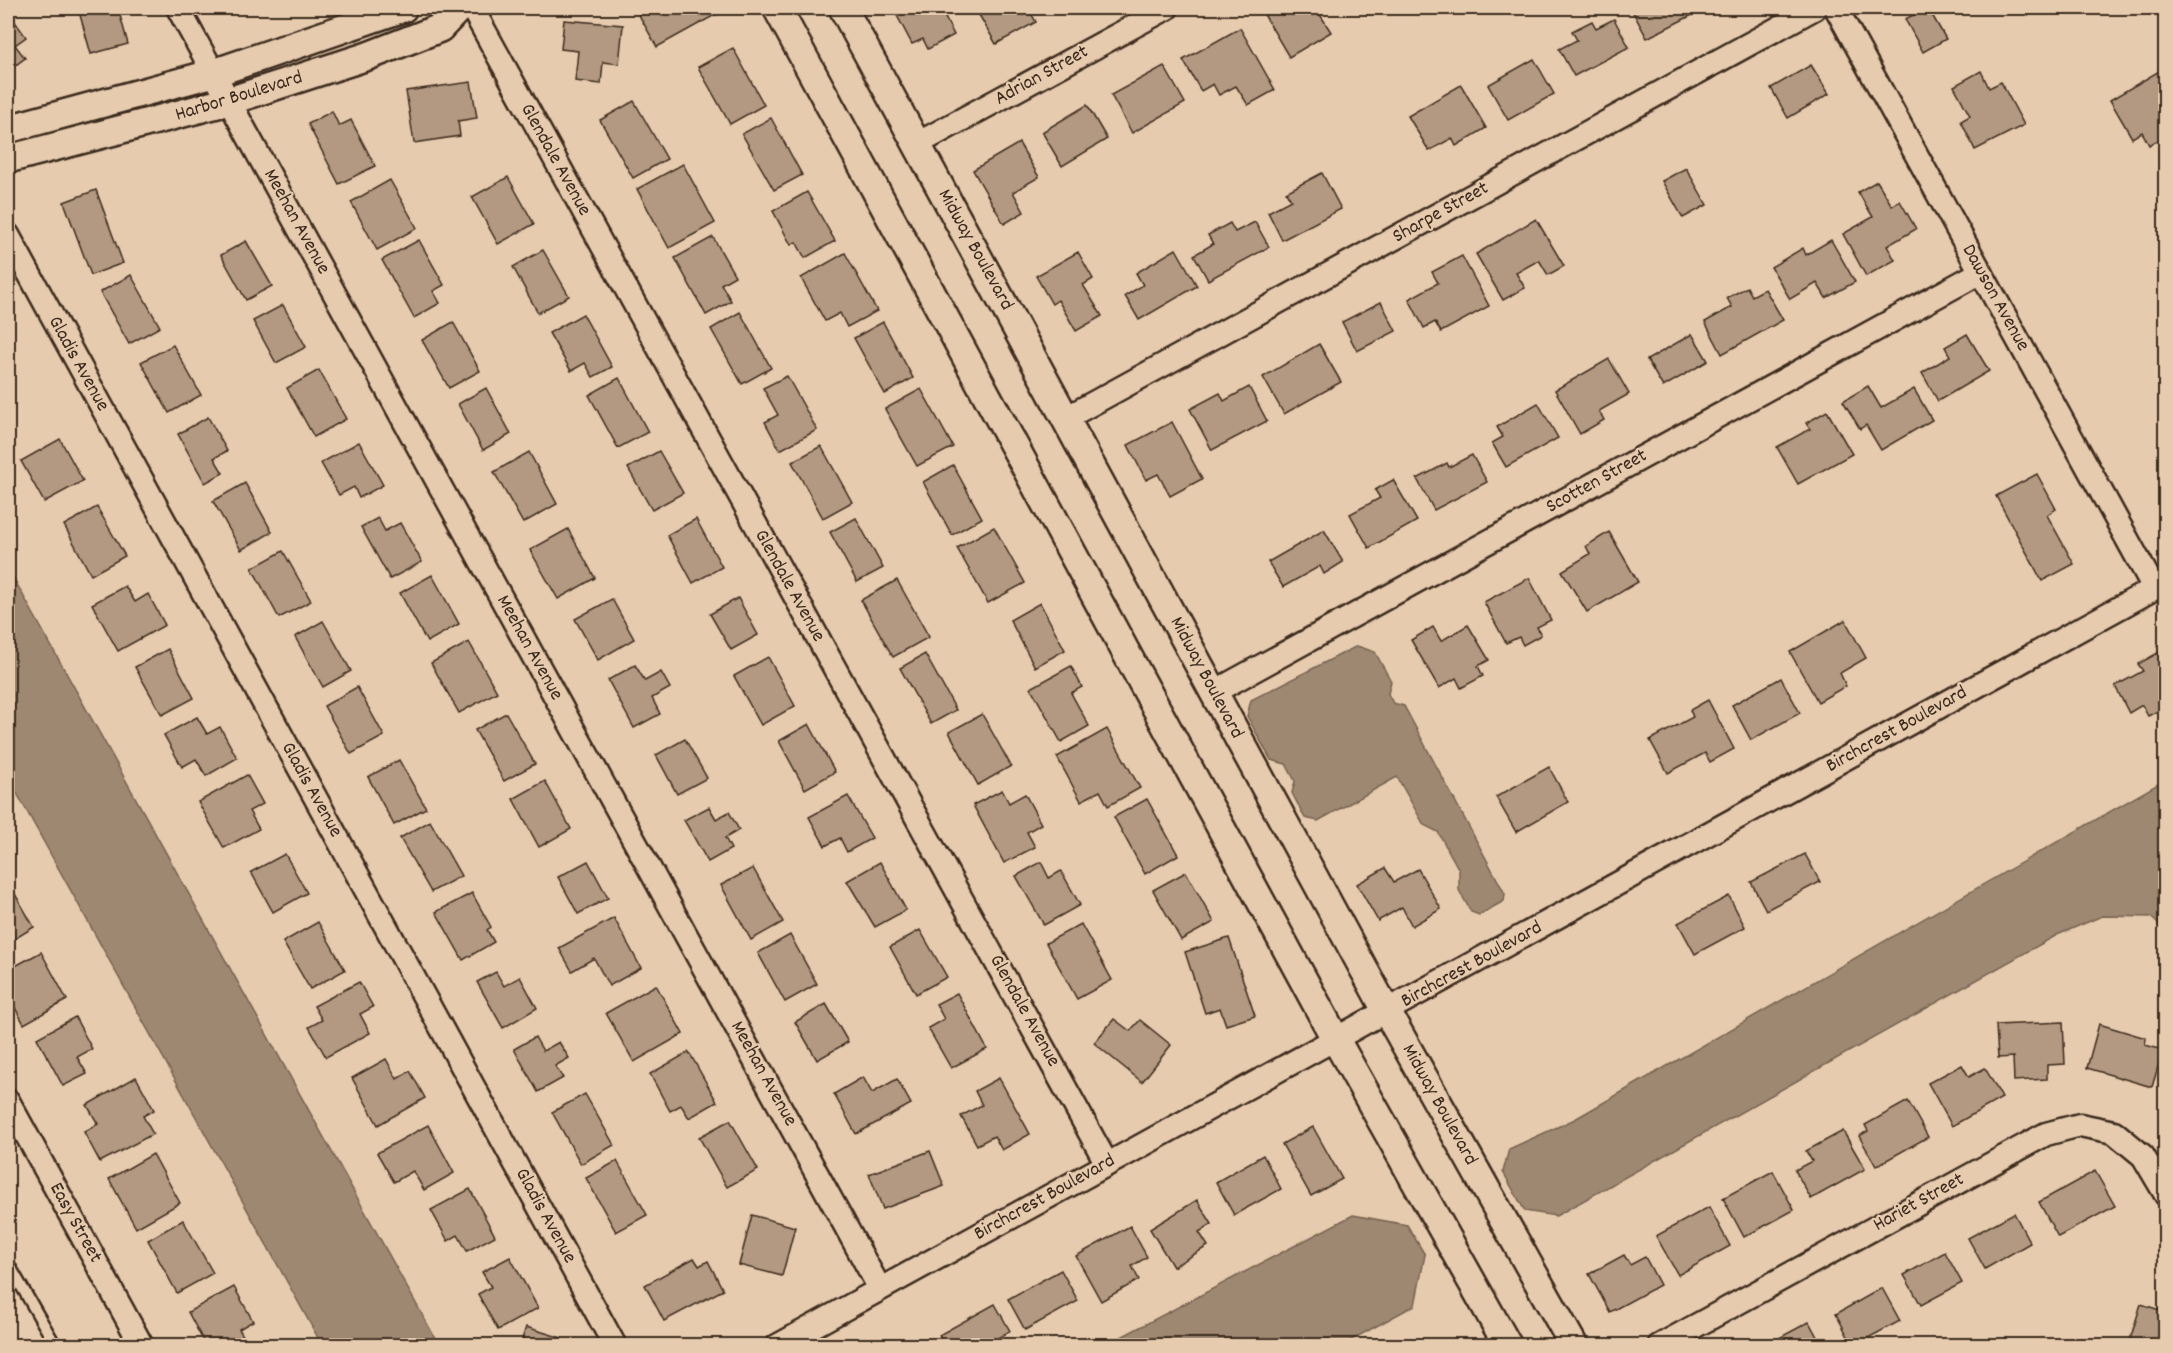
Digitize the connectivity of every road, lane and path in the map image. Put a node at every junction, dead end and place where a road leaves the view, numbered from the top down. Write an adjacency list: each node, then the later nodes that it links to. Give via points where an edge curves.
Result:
1 (178, 8): 10 (street, Meehan Avenue)
2 (403, 8): 10 (street, Harbor Boulevard)
3 (459, 8): 11 (street, Harbor Boulevard, via 440,27 368,56)
4 (472, 8): 23 (street, Glendale Avenue)
5 (777, 8): 21 (street)
6 (843, 8): 13 (street, Midway Boulevard)
7 (1167, 8): 13 (street, Adrian Street)
8 (1815, 8): 17 (street, Sharpe Street)
9 (1836, 8): 16 (street, Dawson Avenue)
10 (214, 73): 11 (street, Meehan Avenue); 12 (street, Harbor Boulevard)
11 (230, 102): 14 (street, Harbor Boulevard); 26 (street, Meehan Avenue)
12 (8, 129)
13 (917, 144): 17 (street, Midway Boulevard)
14 (8, 159)
15 (8, 235): 29 (street, Gladis Avenue)
16 (1981, 272): 18 (street, Dawson Avenue); 19 (street, Scotten Street)
17 (1066, 418): 19 (street, Midway Boulevard)
18 (2160, 585): 20 (street, Birchcrest Boulevard)
19 (1214, 692): 20 (street, Midway Boulevard)
20 (1387, 1012): 21 (street, Birchcrest Boulevard); 32 (street, Midway Boulevard)
21 (1336, 1040): 23 (street, Birchcrest Boulevard); 31 (street)
22 (8, 1101): 28 (street, Easy Street)
23 (1107, 1164): 26 (street, Birchcrest Boulevard)
24 (2166, 1195): 33 (street, Hariet Street, via 2144,1156 2114,1132 2080,1125 2046,1134)
25 (8, 1263): 27 (lane)
26 (880, 1289): 30 (street, Birchcrest Boulevard)
27 (56, 1346)
28 (142, 1346)
29 (615, 1346)
30 (777, 1346)
31 (1508, 1346)
32 (1574, 1346)
33 (1659, 1346)

